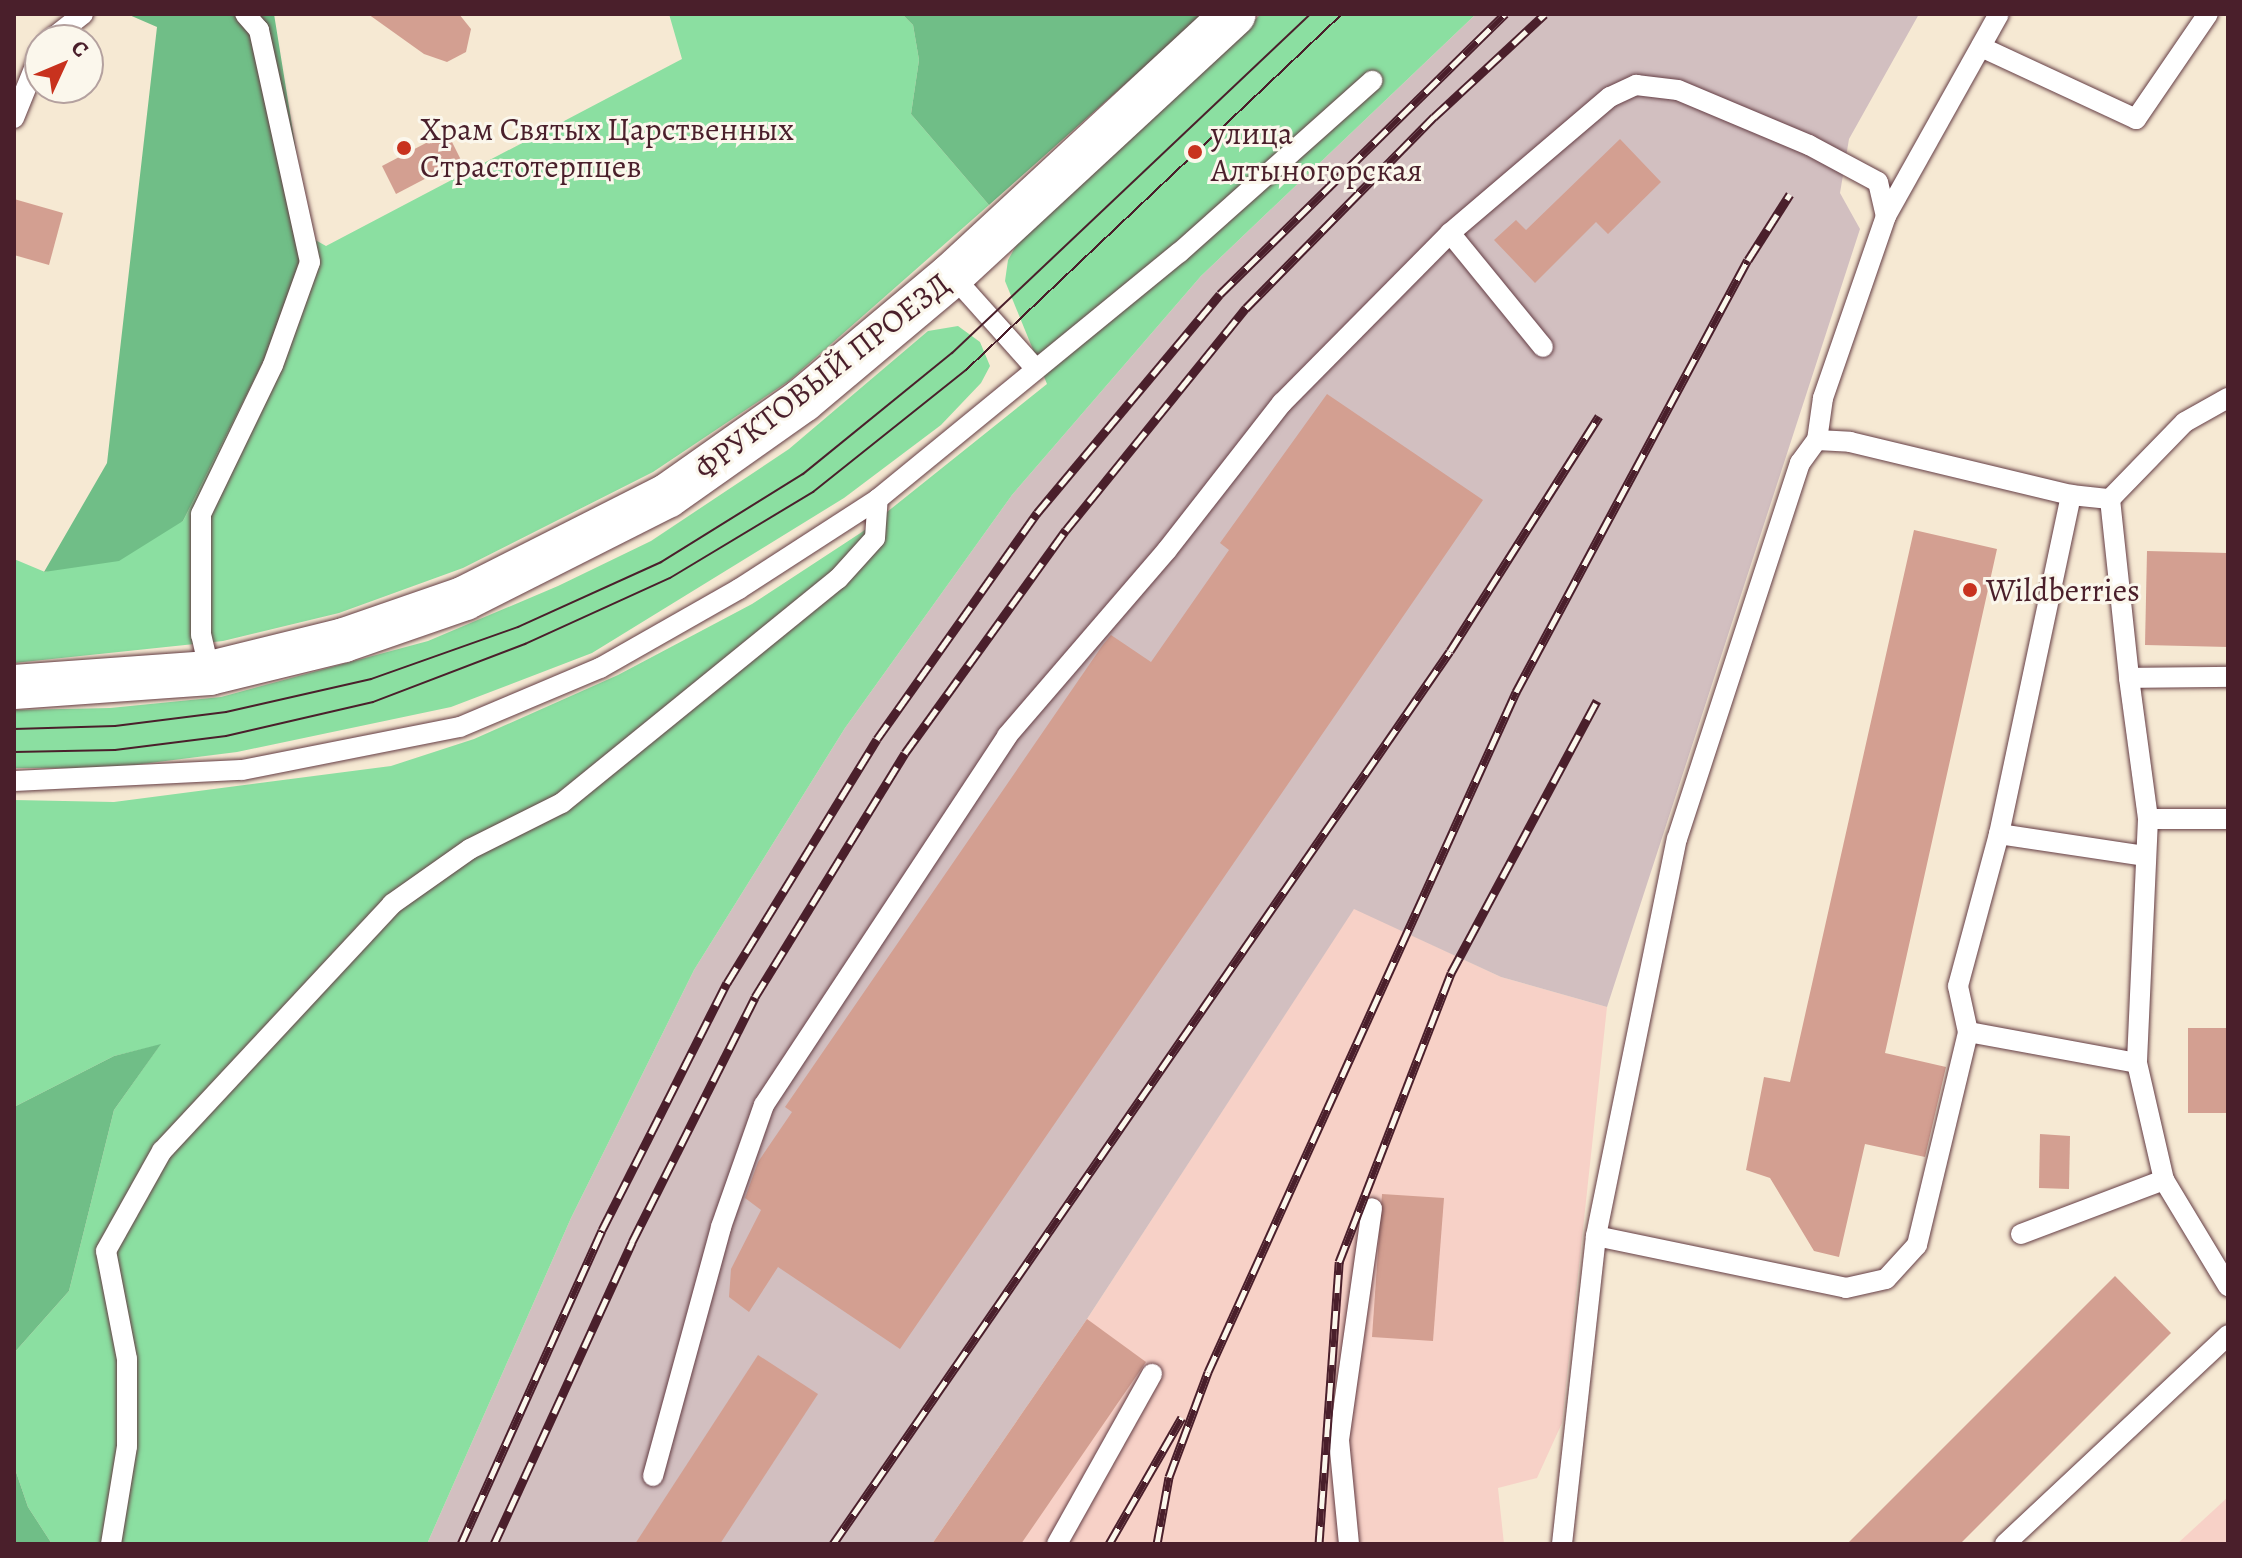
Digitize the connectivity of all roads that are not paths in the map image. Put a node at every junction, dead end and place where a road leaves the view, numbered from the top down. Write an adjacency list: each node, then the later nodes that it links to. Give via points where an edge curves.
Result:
1 (245, 14): 19 (lane, via 259,30 310,262 273,365 201,514 201,635)
2 (1234, 14): 11 (street, ФРУКТОВЫЙ ПРОЕЗД)
3 (1999, 14): 5 (lane)
4 (2208, 14): 5 (lane, via 2136,119)
5 (1981, 47): 9 (lane)
6 (1372, 81): 13 (lane, via 1179,253)
7 (24, 93): 8 (lane)
8 (14, 118)
9 (1886, 216): 10 (lane, via 1878,182 1809,145 1678,90 1636,85 1610,97 1552,143); 15 (lane, via 1823,398)
10 (1450, 233): 12 (lane); 37 (lane, via 1282,403 1167,550 1007,736 764,1105 721,1227)
11 (952, 275): 13 (lane); 19 (street, ФРУКТОВЫЙ ПРОЕЗД, via 803,400 667,496 465,598 344,640)
12 (1543, 347)
13 (1036, 369): 17 (lane)
14 (2228, 398): 18 (lane, via 2185,422)
15 (1817, 440): 16 (lane, via 1850,442); 33 (lane, via 1800,463 1677,839)
16 (2071, 495): 18 (lane); 26 (lane)
17 (878, 499): 23 (lane, via 739,589 600,668 460,727 242,770); 38 (lane, via 875,538 838,579 562,803 470,849 392,904 162,1151 106,1251 127,1359 127,1446)
18 (2110, 499): 21 (lane)
19 (210, 673): 22 (street, ФРУКТОВЫЙ ПРОЕЗД)
20 (2228, 677): 21 (lane)
21 (2129, 678): 24 (lane)
22 (14, 687)
23 (14, 781)
24 (2148, 819): 25 (lane); 27 (lane)
25 (2228, 819)
26 (1999, 834): 27 (lane); 28 (lane, via 1958,986)
27 (2144, 856): 29 (lane)
28 (1968, 1032): 29 (lane); 33 (lane, via 1917,1245 1886,1279 1846,1288)
29 (2137, 1063): 30 (lane)
30 (2164, 1180): 32 (lane); 34 (lane)
31 (1372, 1208): 40 (lane, via 1339,1440)
32 (2021, 1234)
33 (1596, 1236): 41 (lane)
34 (2228, 1286)
35 (2228, 1335): 42 (lane)
36 (1152, 1374): 39 (lane)
37 (653, 1476)
38 (111, 1544)
39 (1057, 1544)
40 (1349, 1544)
41 (1562, 1544)
42 (2005, 1544)

